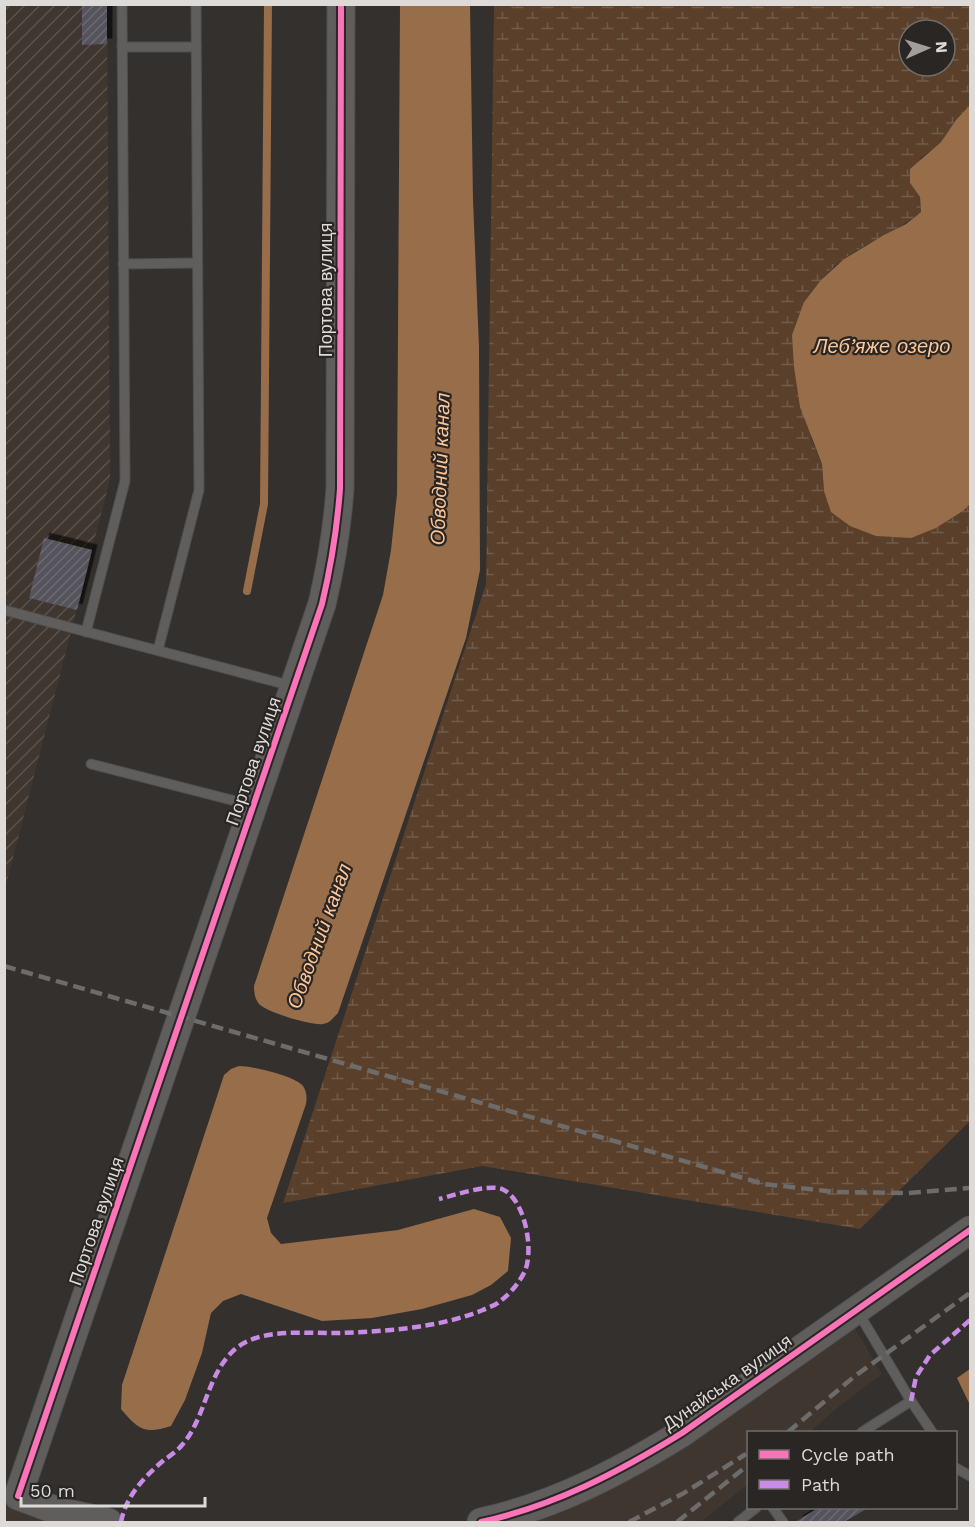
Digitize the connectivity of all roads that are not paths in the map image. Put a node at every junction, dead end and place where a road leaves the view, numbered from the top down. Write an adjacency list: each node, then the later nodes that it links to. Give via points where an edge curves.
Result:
1 (122, 4): 4 (lane)
2 (196, 4): 5 (lane)
3 (341, 4): 11 (street, Портова вулиця, via 340,489 334,547 321,604)
4 (122, 47): 5 (lane); 6 (lane)
5 (196, 47): 7 (lane)
6 (123, 264): 7 (lane); 9 (lane, via 125,481)
7 (198, 264): 10 (lane, via 199,490)
8 (4, 610): 9 (lane)
9 (86, 632): 10 (lane)
10 (158, 650): 11 (lane)
11 (294, 686): 13 (street, Портова вулиця)
12 (91, 764): 13 (lane)
13 (253, 806): 21 (street, Портова вулиця, via 18,1496)
14 (970, 1230): 15 (street, Дунайська вулиця)
15 (857, 1310): 16 (lane); 22 (street, Дунайська вулиця, via 639,1460 548,1502)
16 (910, 1401): 17 (lane); 18 (lane)
17 (864, 1431)
18 (931, 1431)
19 (755, 1509): 23 (lane)
20 (775, 1509): 24 (lane)
21 (108, 1522)
22 (481, 1522)
23 (738, 1522)
24 (783, 1522)

